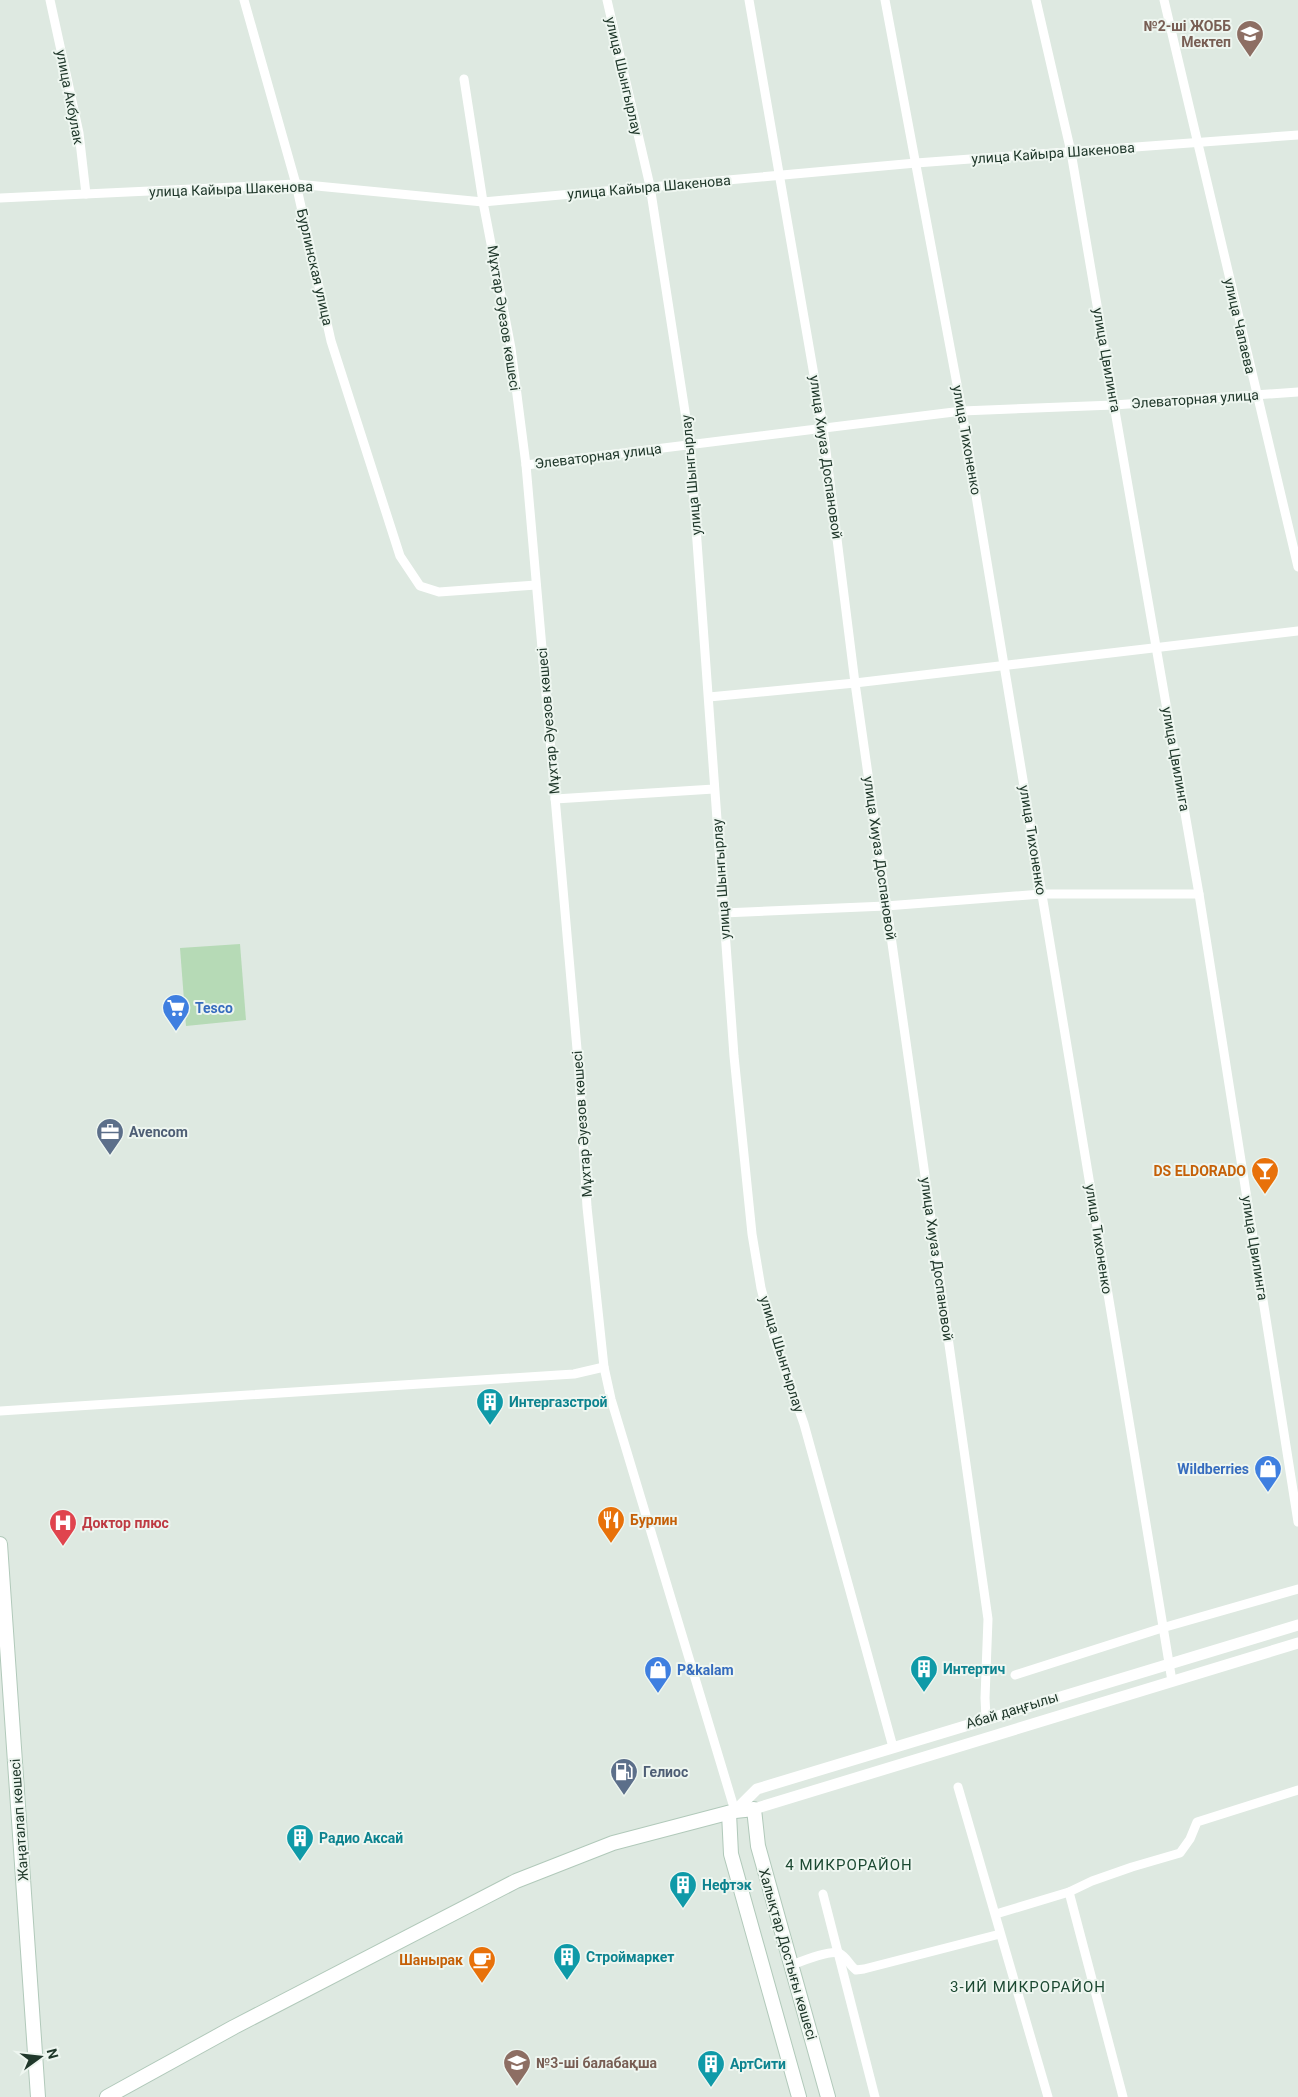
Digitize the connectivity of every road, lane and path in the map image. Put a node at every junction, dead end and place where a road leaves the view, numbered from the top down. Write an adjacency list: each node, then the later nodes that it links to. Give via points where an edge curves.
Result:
1 (50, 0): 16 (street, улица Акбулак, via 79,133)
2 (244, 0): 14 (street, Бурлинская улица)
3 (607, 0): 15 (street, улица Шынгырлау)
4 (749, 0): 13 (street, улица Хиуаз Доспановой)
5 (885, 0): 12 (street, улица Тихоненко)
6 (1036, 0): 11 (street, улица Цвилинга)
7 (1164, 0): 10 (street, улица Чапаева)
8 (464, 78): 18 (street, Мұхтар Әуезов көшесі)
9 (1298, 135): 10 (street, улица Кайыра Шакенова)
10 (1197, 142): 11 (street, улица Кайыра Шакенова); 20 (street, улица Чапаева)
11 (1071, 152): 12 (street, улица Кайыра Шакенова); 21 (street, улица Цвилинга)
12 (916, 163): 13 (street, улица Кайыра Шакенова); 22 (street, улица Тихоненко)
13 (780, 175): 15 (street, улица Кайыра Шакенова); 23 (street, улица Хиуаз Доспановой)
14 (296, 184): 16 (street, улица Кайыра Шакенова); 18 (street, улица Кайыра Шакенова); 27 (street, Бурлинская улица, via 331,341 400,556 420,586 439,592)
15 (650, 186): 18 (street, улица Кайыра Шакенова); 24 (street, улица Шынгырлау)
16 (86, 194): 17 (street, улица Кайыра Шакенова)
17 (0, 198)
18 (483, 202): 25 (street, Мұхтар Әуезов көшесі, via 511,348)
19 (1298, 392): 20 (street, Элеваторная улица)
20 (1257, 396): 21 (street, Элеваторная улица); 26 (street, улица Чапаева)
21 (1114, 405): 22 (street, Элеваторная улица); 29 (street, улица Цвилинга)
22 (962, 411): 23 (street, Элеваторная улица); 30 (street, улица Тихоненко)
23 (823, 427): 24 (street, Элеваторная улица); 31 (street, улица Хиуаз Доспановой)
24 (690, 444): 25 (street, Элеваторная улица); 32 (street, улица Шынгырлау)
25 (526, 465): 27 (street, Мұхтар Әуезов көшесі)
26 (1298, 567)
27 (536, 584): 34 (street, Мұхтар Әуезов көшесі)
28 (1298, 631): 29 (street)
29 (1156, 647): 30 (street); 36 (street, улица Цвилинга)
30 (1004, 665): 31 (street); 35 (street, улица Тихоненко)
31 (855, 683): 32 (street); 37 (street, улица Хиуаз Доспановой)
32 (709, 698): 33 (street, улица Шынгырлау)
33 (714, 789): 34 (street); 38 (street, улица Шынгырлау)
34 (555, 799): 39 (street, Мұхтар Әуезов көшесі, via 579,1072 587,1207)
35 (1042, 894): 36 (street); 37 (street); 45 (street, улица Тихоненко)
36 (1199, 894): 41 (street, улица Цвилинга)
37 (886, 906): 38 (street); 50 (street, улица Хиуаз Доспановой, via 988,1619)
38 (723, 913): 51 (street, улица Шынгырлау, via 752,1234 761,1288 775,1341 804,1424)
39 (604, 1367): 40 (street, via 574,1374); 55 (street, Халықтар Достығы көшесі)
40 (0, 1411)
41 (1298, 1522)
42 (0, 1544): 62 (main road, Жаңаталап көшесі)
43 (1298, 1589): 45 (street)
44 (1298, 1625): 47 (street, Абай даңғылы)
45 (1162, 1628): 47 (street, улица Тихоненко); 48 (street)
46 (1298, 1643): 49 (street, Абай даңғылы)
47 (1168, 1663): 49 (street, улица Тихоненко); 50 (street, Абай даңғылы)
48 (1015, 1675)
49 (1172, 1681): 54 (street, Абай даңғылы)
50 (986, 1718): 51 (street, Абай даңғылы)
51 (893, 1747): 55 (street, Абай даңғылы, via 757,1789)
52 (958, 1787): 58 (street)
53 (1298, 1790): 56 (street, via 1197,1822 1180,1853 1092,1881)
54 (754, 1809): 55 (main road); 61 (main road, Халықтар Достығы көшесі, via 758,1846)
55 (732, 1812): 63 (main road, via 613,1844 509,1884); 64 (main road, Халықтар Достығы көшесі, via 731,1854)
56 (1069, 1892): 58 (street); 68 (street)
57 (823, 1894): 60 (street)
58 (996, 1914): 59 (street)
59 (1000, 1934): 60 (street, via 856,1970); 67 (street)
60 (837, 1953): 61 (street); 66 (street)
61 (792, 1964): 65 (main road, Халықтар Достығы көшесі)
62 (38, 2097)
63 (108, 2097)
64 (799, 2097)
65 (828, 2097)
66 (875, 2097)
67 (1048, 2097)
68 (1123, 2097)

